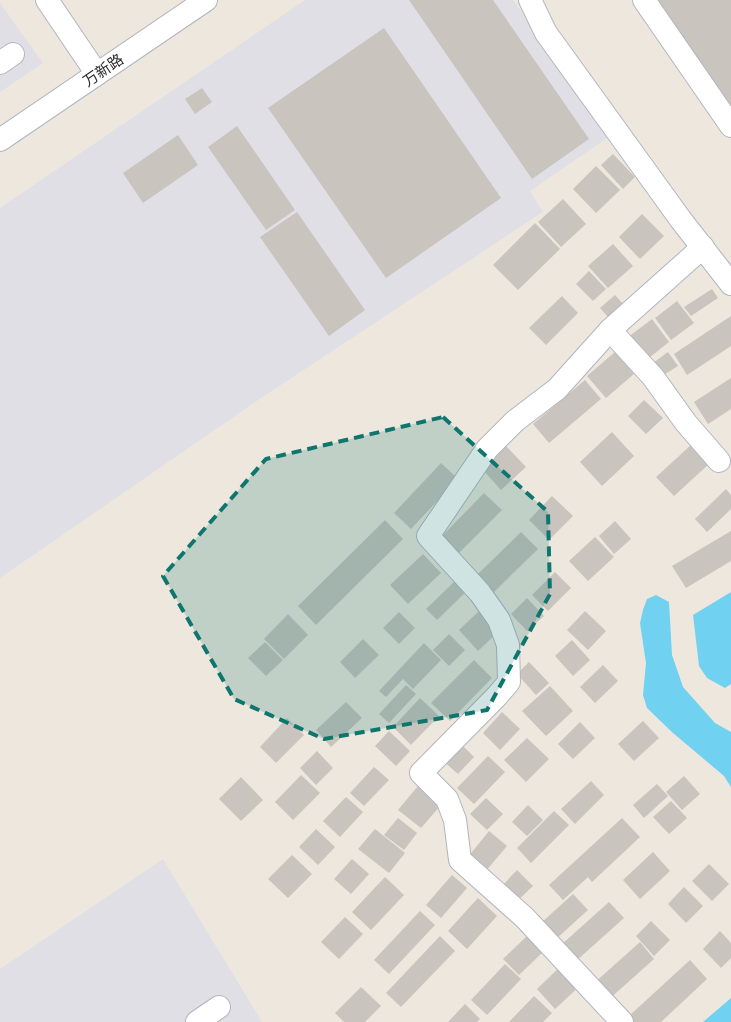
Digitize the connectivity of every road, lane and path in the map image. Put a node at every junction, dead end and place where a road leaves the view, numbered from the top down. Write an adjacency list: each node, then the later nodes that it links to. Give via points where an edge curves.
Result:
1 (47, 0): 5 (street)
2 (206, 0): 5 (street, 万新路)
3 (530, 0): 8 (street, via 546,33)
4 (644, 0): 6 (street)
5 (97, 74): 7 (street, 万新路)
6 (731, 126)
7 (0, 140)
8 (703, 247): 9 (street); 10 (street)
9 (731, 284)
10 (610, 330): 11 (street, via 654,377 686,423); 14 (street, via 557,389 515,421 487,449 428,536 480,593 499,620 508,645 509,682 421,773 447,798 455,820 460,860 525,918)
11 (719, 461)
12 (219, 1008): 13 (street)
13 (197, 1022)
14 (622, 1022)

